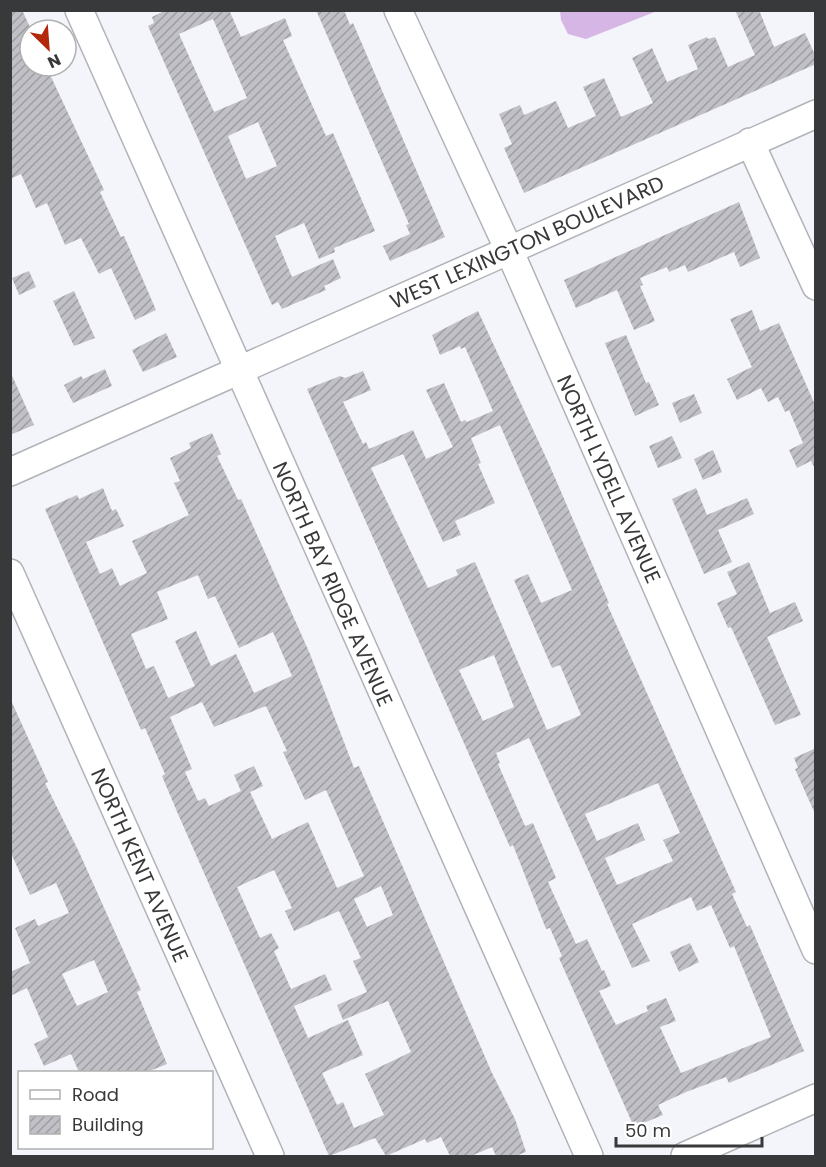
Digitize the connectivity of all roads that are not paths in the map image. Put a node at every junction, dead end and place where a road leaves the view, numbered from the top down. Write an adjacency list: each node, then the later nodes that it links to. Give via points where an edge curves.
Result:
1 (79, 10): 7 (street, NORTH BAY RIDGE AVENUE)
2 (398, 10): 5 (street, NORTH LYDELL AVENUE)
3 (816, 114): 4 (street, WEST LEXINGTON BOULEVARD)
4 (750, 142): 5 (street, WEST LEXINGTON BOULEVARD); 6 (street)
5 (509, 250): 7 (street, WEST LEXINGTON BOULEVARD); 10 (street, NORTH LYDELL AVENUE)
6 (816, 286)
7 (238, 370): 8 (street, WEST LEXINGTON BOULEVARD); 13 (street, NORTH BAY RIDGE AVENUE)
8 (10, 472)
9 (10, 573): 12 (street, NORTH KENT AVENUE)
10 (816, 950)
11 (816, 1098): 14 (street)
12 (270, 1156)
13 (589, 1156)
14 (685, 1156)

